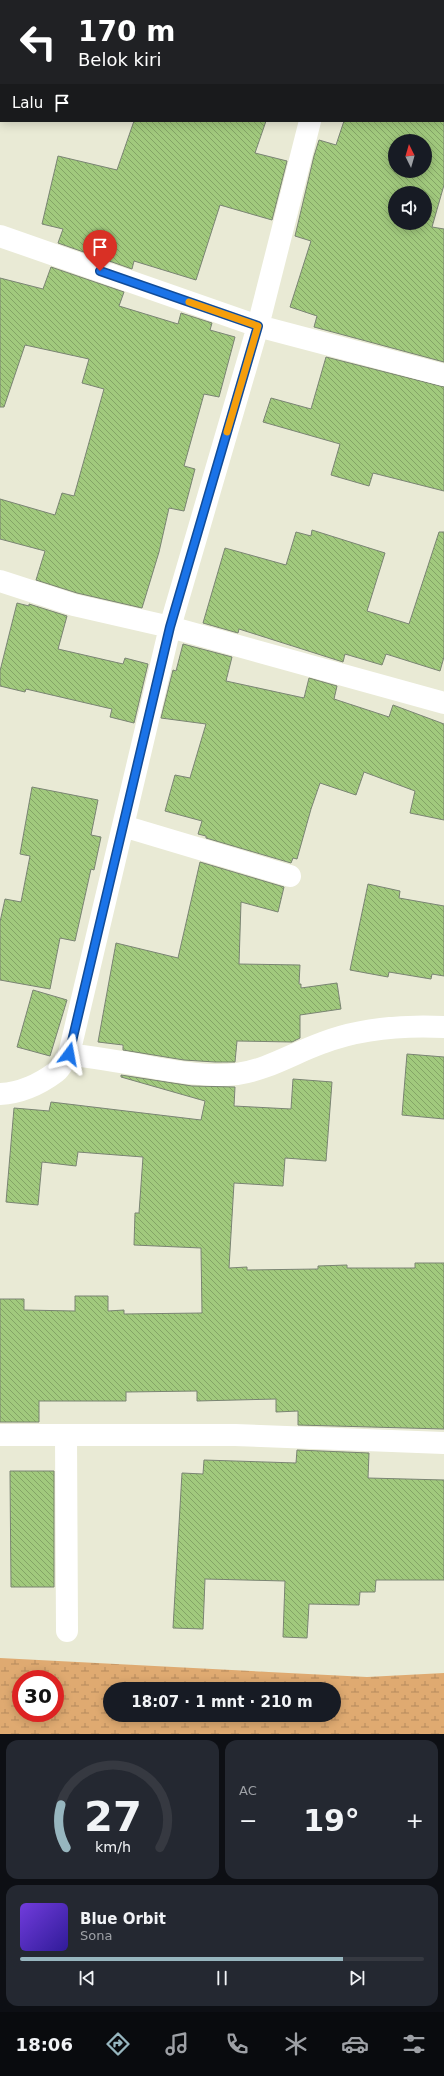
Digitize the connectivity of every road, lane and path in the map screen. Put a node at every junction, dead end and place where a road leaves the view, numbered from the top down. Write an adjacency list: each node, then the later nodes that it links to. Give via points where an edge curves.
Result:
1 (310, 122): 3 (street)
2 (0, 236): 3 (street)
3 (258, 326): 4 (street); 6 (street)
4 (444, 375)
5 (0, 582): 6 (street, via 74,605)
6 (170, 627): 7 (street); 8 (street)
7 (444, 703)
8 (123, 826): 9 (street); 11 (street)
9 (290, 876)
10 (444, 1027): 11 (street, via 385,1028 350,1034 238,1074 201,1075)
11 (69, 1054): 12 (street, via 57,1071 30,1087)
12 (0, 1094)
13 (0, 1435): 14 (street)
14 (66, 1435): 15 (street, via 235,1435); 16 (street)
15 (444, 1443)
16 (67, 1631)

